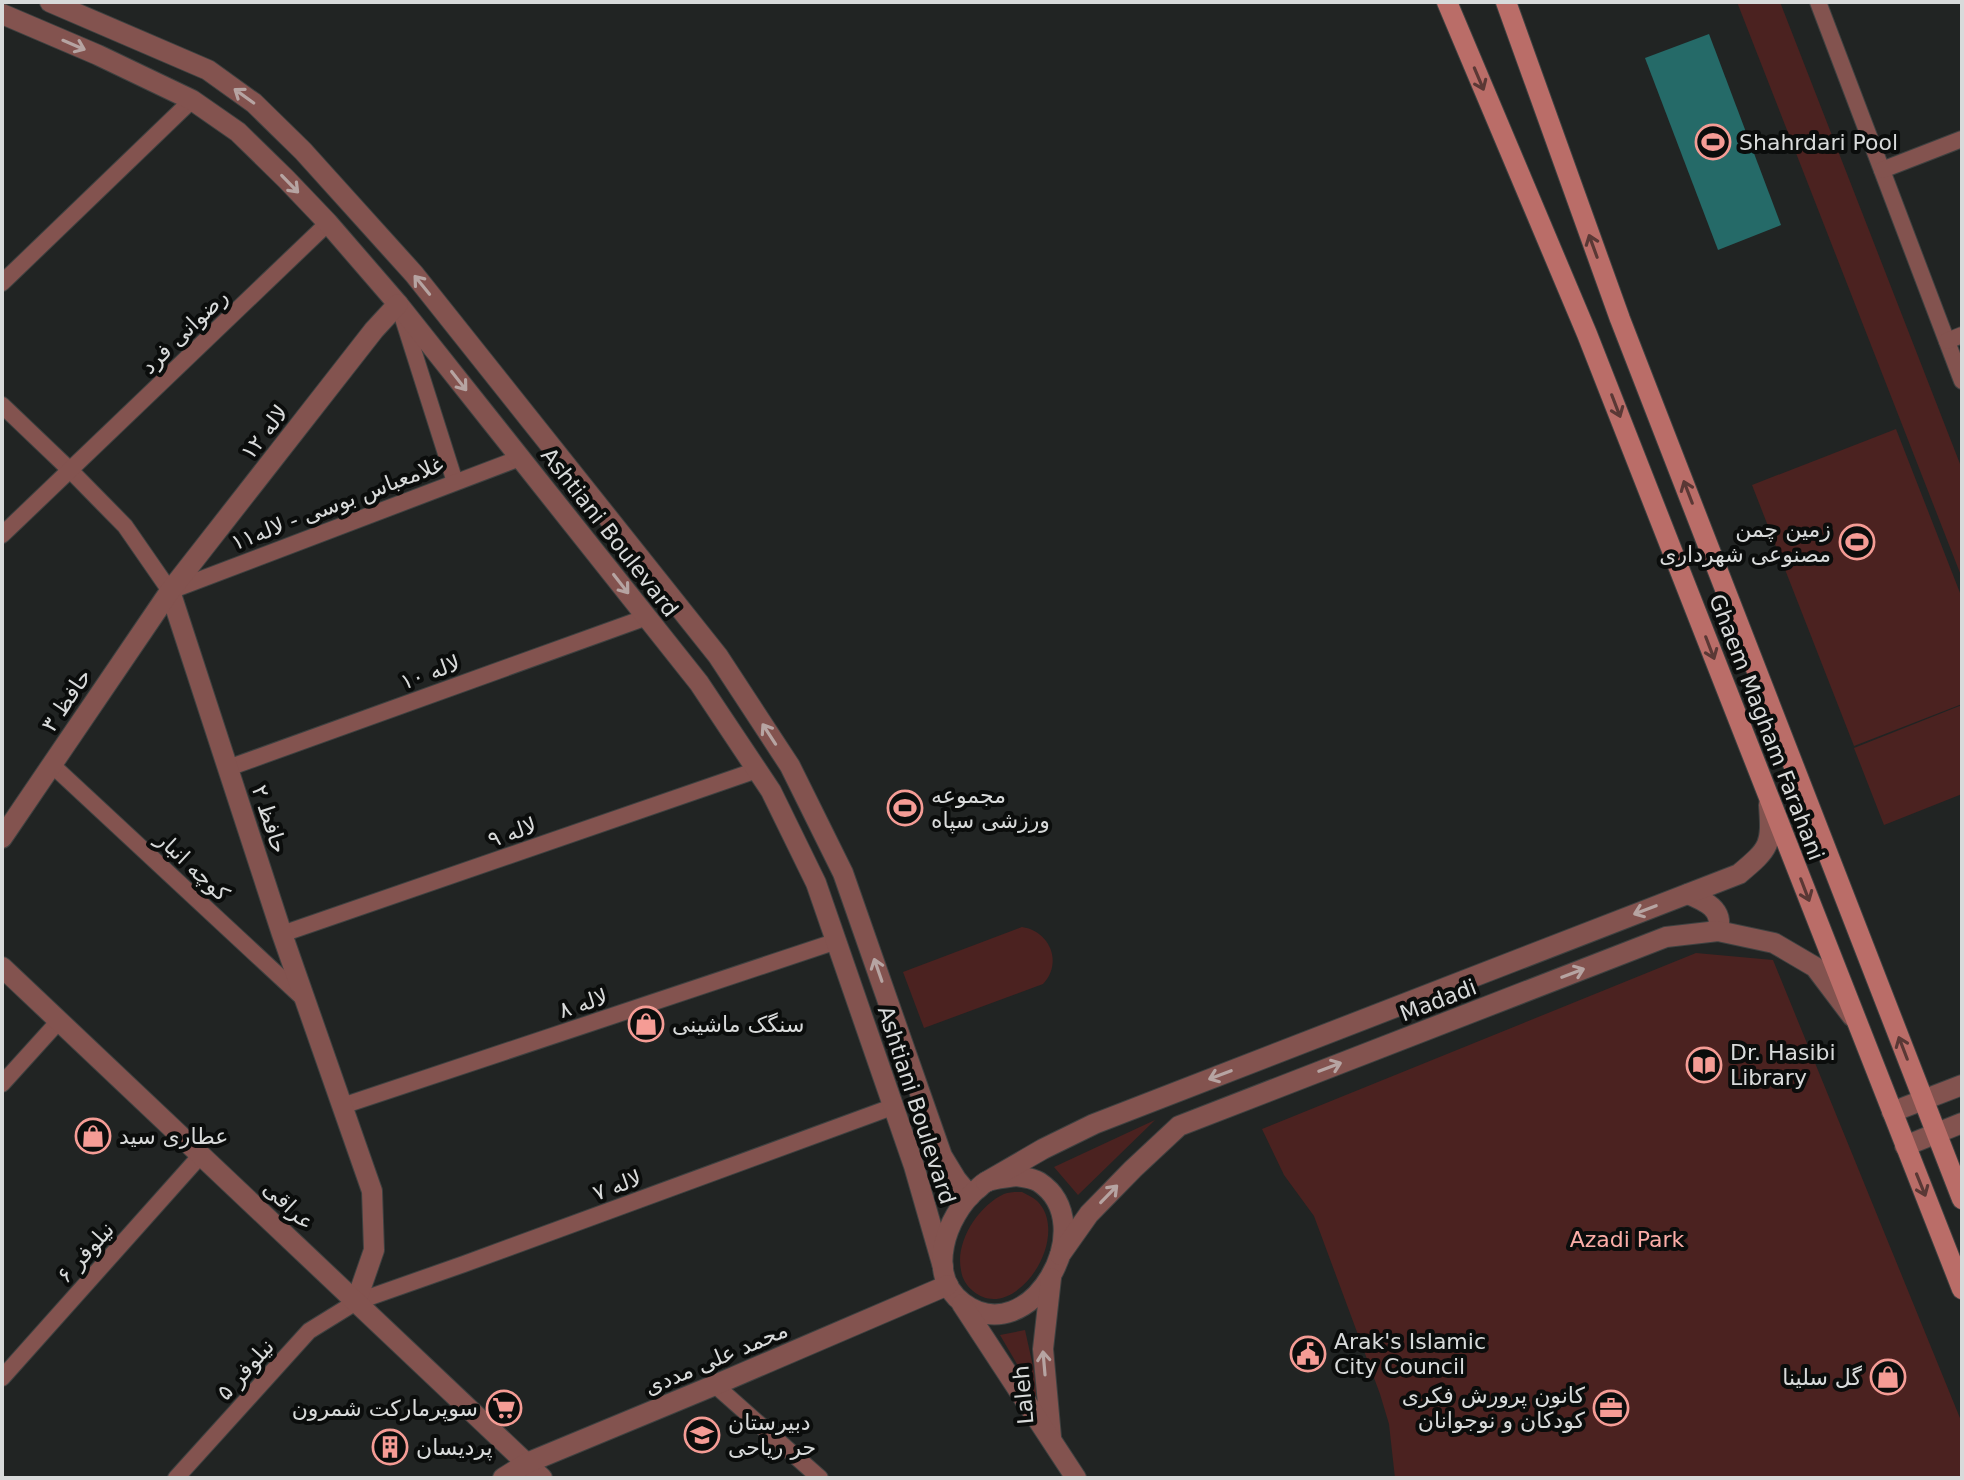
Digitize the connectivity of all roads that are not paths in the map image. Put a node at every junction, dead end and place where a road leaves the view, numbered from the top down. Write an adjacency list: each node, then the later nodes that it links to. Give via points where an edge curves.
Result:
1 (50, 2): 44 (street, Ashtiani Boulevard, one-way to 1, via 956,1179 942,1156 843,873 790,766 718,656 414,274 254,103 208,70)
2 (1506, 2): 36 (main road, Ghaem Magham Farahani, one-way to 2, via 1620,319)
3 (1818, 2): 8 (street)
4 (1447, 4): 24 (main road, Ghaem Magham Farahani, one-way to 24, via 1587,334)
5 (2, 14): 6 (street, Ashtiani Boulevard, one-way to 6)
6 (192, 100): 9 (street, Ashtiani Boulevard, one-way to 9, via 238,132); 10 (street)
7 (1962, 139): 8 (street)
8 (1882, 170): 12 (street)
9 (328, 223): 11 (street, Ashtiani Boulevard); 16 (street, رضوانی فرد)
10 (2, 283)
11 (398, 304): 15 (street, Ashtiani Boulevard, one-way to 15); 17 (street); 19 (street, لاله ۱۲)
12 (1954, 338): 13 (street)
13 (1962, 381)
14 (2, 405): 16 (street, حافظ ۲)
15 (520, 458): 17 (street, غلامعباس بوسی - لاله۱۱); 20 (street, Ashtiani Boulevard, one-way to 20)
16 (70, 470): 18 (street, رضوانی فرد); 19 (street, حافظ ۲, via 125,526)
17 (455, 482): 19 (street, غلامعباس بوسی - لاله۱۱)
18 (2, 535)
19 (170, 591): 21 (street, حافظ ۳); 22 (street, حافظ ۲)
20 (647, 617): 22 (street, لاله ۱۰); 23 (street, Ashtiani Boulevard)
21 (51, 764): 25 (street, حافظ ۳); 31 (street, کوچه انبار)
22 (228, 768): 28 (street, حافظ ۲)
23 (757, 770): 28 (street, لاله ۹); 29 (street, Ashtiani Boulevard, via 816,883)
24 (1769, 797): 26 (street, Madadi, via 1771,835 1761,855 1739,874); 33 (main road, Ghaem Magham Farahani, one-way to 33)
25 (2, 838)
26 (1688, 894): 27 (street, via 1717,912); 44 (street, Madadi, one-way to 44, via 1094,1124)
27 (1718, 931): 33 (street, Madadi, via 1774,943 1815,967); 46 (street, Madadi, one-way to 27, via 1089,1214 1179,1126 1666,937)
28 (282, 934): 31 (street, حافظ ۲)
29 (837, 941): 37 (street, لاله ۸); 38 (street, Ashtiani Boulevard)
30 (2, 967): 32 (street, عراقی)
31 (306, 1000): 37 (street, حافظ ۲)
32 (59, 1021): 34 (street); 43 (street, عراقی)
33 (1858, 1023): 39 (main road, Ghaem Magham Farahani)
34 (2, 1084)
35 (1962, 1085): 36 (street)
36 (1923, 1100): 39 (street); 41 (main road, Ghaem Magham Farahani)
37 (342, 1106): 50 (street, حافظ ۲, via 372,1191 374,1250)
38 (892, 1107): 47 (street, Ashtiani Boulevard); 50 (street, لاله ۷)
39 (1892, 1112): 42 (main road, Ghaem Magham Farahani)
40 (1962, 1123): 41 (street)
41 (1936, 1134): 42 (street); 45 (main road, Ghaem Magham Farahani)
42 (1905, 1146): 49 (main road, Ghaem Magham Farahani, one-way to 49)
43 (201, 1155): 50 (street, عراقی); 52 (street, نیلوفر ۶)
44 (978, 1189): 46 (street, via 1016,1176 1036,1180 1053,1193 1062,1214); 47 (street, via 949,1228)
45 (1962, 1199)
46 (1060, 1255): 48 (street)
47 (945, 1276): 51 (street); 53 (street, محمد علی مددی)
48 (1051, 1276): 51 (street, via 1038,1295 1010,1312 976,1311); 54 (street, Laleh, one-way to 48, via 1043,1349)
49 (1962, 1289)
50 (356, 1302): 55 (street, عراقی); 56 (street, نیلوفر ۵, via 309,1331)
51 (961, 1302): 54 (street, Laleh)
52 (2, 1378)
53 (715, 1385): 55 (street, محمد علی مددی); 59 (street)
54 (1052, 1441): 60 (street)
55 (527, 1463): 57 (street, محمد علی مددی); 58 (street, عراقی)
56 (176, 1478)
57 (503, 1478)
58 (542, 1478)
59 (820, 1478)
60 (1076, 1478)

